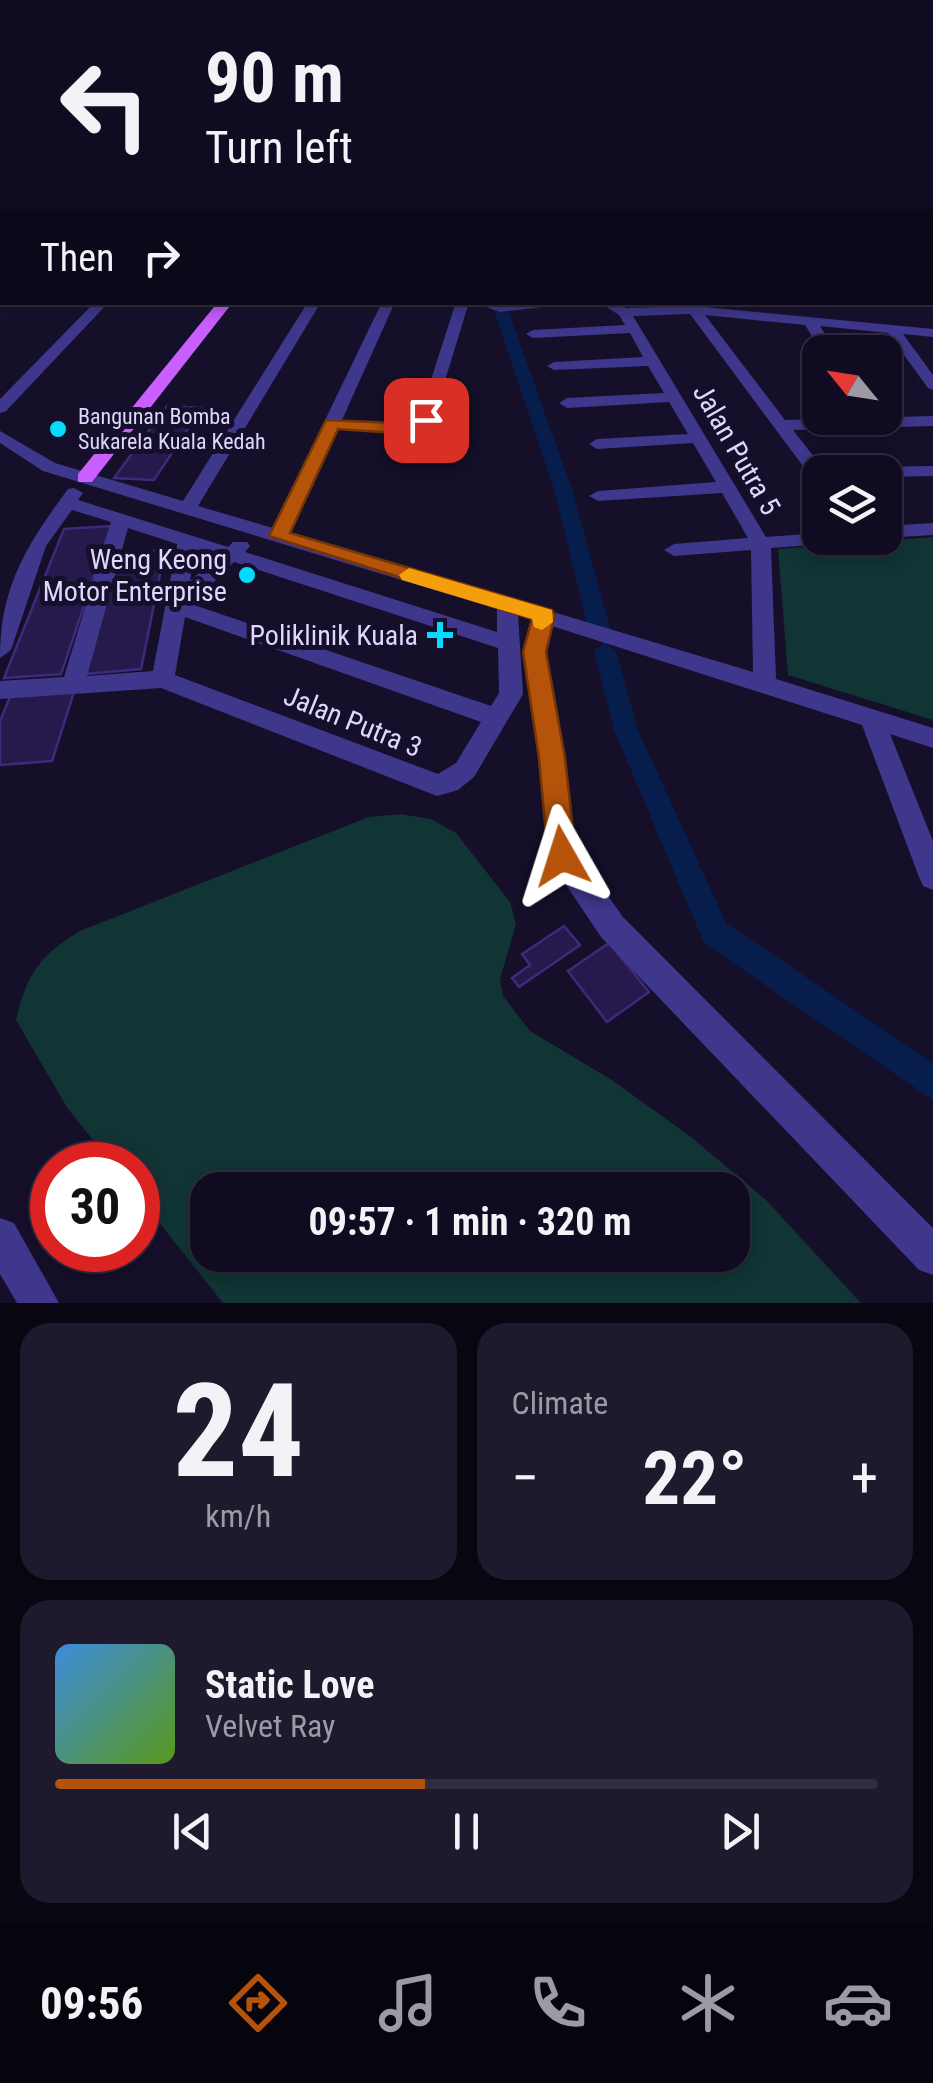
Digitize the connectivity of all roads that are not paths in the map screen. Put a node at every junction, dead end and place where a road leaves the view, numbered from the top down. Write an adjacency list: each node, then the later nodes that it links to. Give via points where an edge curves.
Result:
1 (100, 305): 21 (street)
2 (224, 305): 33 (main road)
3 (312, 305): 37 (street)
4 (387, 305): 24 (street)
5 (462, 305): 24 (street, via 426,420 395,428)
6 (494, 305): 7 (street)
7 (544, 305)
8 (608, 305): 10 (street)
9 (694, 310): 10 (street); 11 (street); 26 (street)
10 (630, 320): 13 (street); 16 (street, Jalan Putra 5)
11 (810, 321): 12 (street); 15 (street)
12 (892, 329): 14 (street); 18 (street)
13 (533, 334)
14 (933, 334)
15 (819, 335)
16 (653, 361): 17 (street); 19 (street, Jalan Putra 5)
17 (554, 366)
18 (933, 385)
19 (674, 397): 20 (street); 27 (street, Jalan Putra 5)
20 (567, 404)
21 (0, 408)
22 (902, 420): 23 (street)
23 (933, 421)
24 (332, 424): 42 (street)
25 (802, 424): 26 (street)
26 (781, 425): 30 (street)
27 (699, 438): 29 (street); 34 (street, Jalan Putra 5)
28 (1, 439): 33 (street, via 33,460)
29 (596, 444)
30 (804, 455)
31 (902, 471): 32 (street)
32 (933, 471)
33 (86, 478): 36 (street); 37 (street)
34 (728, 487): 35 (street); 45 (street, Jalan Putra 5)
35 (598, 496)
36 (67, 502): 38 (street); 48 (street)
37 (188, 509): 40 (street)
38 (121, 520): 44 (street); 57 (street)
39 (933, 529): 41 (street)
40 (257, 530): 42 (street); 47 (street)
41 (902, 531)
42 (279, 536): 50 (street)
43 (802, 540): 45 (street)
44 (187, 541): 47 (street); 51 (street)
45 (761, 544): 46 (street); 56 (street, Jalan Putra 5)
46 (674, 550)
47 (231, 554): 51 (street); 53 (street)
48 (22, 577): 49 (street); 54 (street)
49 (0, 582)
50 (508, 604): 52 (street); 53 (street, Jalan Putra 3)
51 (176, 606): 55 (street); 59 (street)
52 (544, 615): 56 (street); 64 (street, via 534,652 562,856 612,927)
53 (510, 644): 59 (street, Jalan Putra 3, via 511,694)
54 (0, 650)
55 (164, 679): 57 (street); 59 (street, Jalan Putra 3, via 437,785 465,770)
56 (765, 684): 60 (street)
57 (73, 685): 58 (street)
58 (0, 690)
59 (497, 718)
60 (872, 718): 61 (street); 62 (street)
61 (933, 738)
62 (933, 877)
63 (0, 1236): 65 (street)
64 (933, 1256)
65 (40, 1303)

